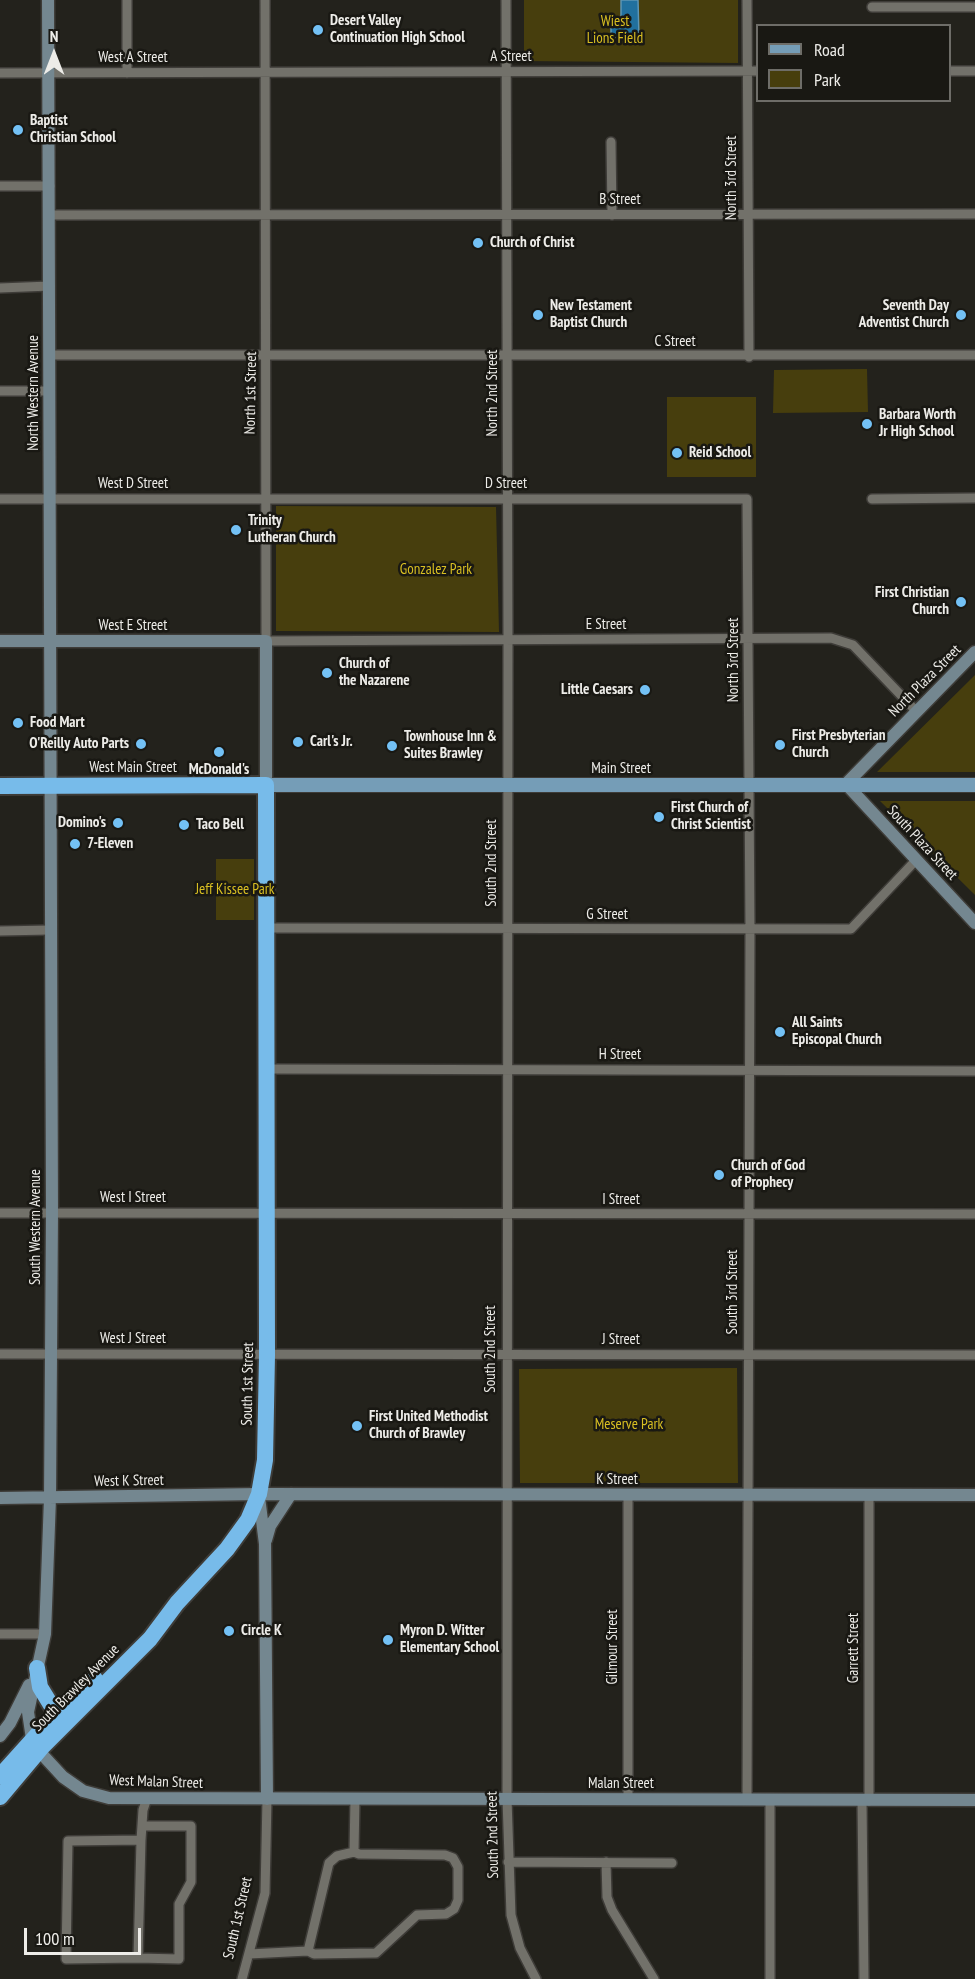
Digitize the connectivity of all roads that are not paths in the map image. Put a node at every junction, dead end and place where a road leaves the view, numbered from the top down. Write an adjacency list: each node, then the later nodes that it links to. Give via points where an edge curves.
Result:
1 (48, 0): 11 (street, North Western Avenue)
2 (127, 0): 15 (street)
3 (265, 0): 12 (street, North 1st Street)
4 (506, 0): 13 (street, North 2nd Street)
5 (747, 0): 8 (street, North 3rd Street)
6 (872, 6): 7 (street)
7 (975, 6)
8 (753, 71): 13 (street, A Street); 24 (street, North 3rd Street)
9 (951, 71): 10 (street)
10 (975, 71)
11 (48, 72): 14 (street, West A Street); 15 (street, West A Street); 18 (street, North Western Avenue)
12 (265, 72): 13 (street, A Street); 15 (street, West A Street); 19 (street, North 1st Street)
13 (506, 72): 22 (street, North 2nd Street)
14 (0, 73)
15 (127, 73)
16 (611, 142): 23 (street)
17 (0, 186): 18 (street)
18 (50, 186): 21 (street, North Western Avenue)
19 (266, 214): 21 (street, B Street); 22 (street, B Street); 29 (street, North 1st Street)
20 (975, 214): 24 (street, B Street)
21 (50, 215): 25 (street, North Western Avenue)
22 (506, 215): 23 (street, B Street); 30 (street, North 2nd Street)
23 (612, 215): 24 (street, B Street)
24 (747, 216): 31 (street, North 3rd Street)
25 (50, 286): 26 (street); 27 (street, North Western Avenue)
26 (0, 288)
27 (49, 355): 29 (street, C Street); 33 (street, North Western Avenue)
28 (975, 355): 31 (street, C Street)
29 (267, 357): 30 (street, C Street); 40 (street, North 1st Street)
30 (508, 357): 31 (street, C Street); 37 (street, North 2nd Street)
31 (749, 357)
32 (0, 391): 33 (street)
33 (49, 391): 36 (street, North Western Avenue)
34 (975, 498): 39 (street)
35 (0, 499): 36 (street, West D Street)
36 (49, 499): 40 (street, West D Street); 44 (street, North Western Avenue)
37 (507, 499): 38 (street, D Street); 40 (street, D Street); 41 (street, North 2nd Street)
38 (747, 499): 42 (street, North 3rd Street)
39 (872, 499)
40 (265, 500): 45 (street, North 1st Street)
41 (508, 640): 42 (street, E Street); 45 (street, E Street); 55 (street, North 2nd Street)
42 (749, 640): 49 (street, E Street, via 831,638 853,645); 56 (street, North 3rd Street)
43 (0, 641): 44 (street, West E Street)
44 (51, 641): 45 (street, West E Street); 54 (street, North Western Avenue)
45 (266, 641): 51 (street, North 1st Street)
46 (975, 652): 48 (street, North Plaza Street)
47 (975, 662): 48 (street)
48 (962, 668): 49 (street, North Plaza Street)
49 (916, 711): 50 (street, North Plaza Street)
50 (846, 784): 52 (main road, Main Street); 56 (main road, Main Street); 57 (street, South Plaza Street)
51 (266, 785): 54 (highway, West Main Street); 55 (main road, Main Street); 59 (highway, South 1st Street)
52 (975, 785)
53 (0, 786): 54 (highway, West Main Street)
54 (51, 786): 60 (street, South Western Avenue)
55 (507, 786): 56 (main road, Main Street); 61 (street, South 2nd Street)
56 (749, 786): 62 (street, South 3rd Street)
57 (917, 859): 58 (street, South Plaza Street); 62 (street, G Street, via 851,929)
58 (975, 923)
59 (266, 928): 61 (street, G Street); 64 (highway, South 1st Street)
60 (50, 930): 63 (street); 68 (street, South Western Avenue)
61 (506, 930): 62 (street, G Street); 65 (street, South 2nd Street)
62 (750, 930): 66 (street, South 3rd Street)
63 (0, 931)
64 (266, 1069): 65 (street, H Street); 70 (highway, South 1st Street)
65 (506, 1070): 66 (street, H Street); 72 (street, South 2nd Street)
66 (749, 1070): 67 (street, H Street); 73 (street, South 3rd Street)
67 (975, 1071)
68 (52, 1212): 69 (street, West I Street); 70 (street, West I Street); 75 (street, South Western Avenue)
69 (0, 1213)
70 (266, 1213): 72 (street, I Street); 76 (highway, South 1st Street)
71 (975, 1214): 73 (street, I Street)
72 (506, 1215): 73 (street, I Street); 77 (street, South 2nd Street)
73 (749, 1215): 78 (street, South 3rd Street)
74 (0, 1354): 75 (street, West J Street)
75 (51, 1354): 76 (street, West J Street); 88 (street, South Western Avenue)
76 (267, 1354): 77 (street, J Street); 80 (highway, South 1st Street, via 265,1460)
77 (506, 1355): 78 (street, J Street); 82 (street, South 2nd Street)
78 (748, 1355): 79 (street, J Street); 84 (street, South 3rd Street)
79 (975, 1355)
80 (259, 1494): 81 (street, K Street); 88 (street, West K Street); 89 (street, South 1st Street); 90 (highway, South Brawley Avenue, via 248,1520 227,1549)
81 (291, 1494): 82 (street, K Street); 89 (street, via 270,1526)
82 (506, 1494): 83 (street, K Street); 102 (street, South 2nd Street)
83 (628, 1495): 84 (street, K Street); 103 (street, Gilmour Street)
84 (749, 1495): 85 (street, K Street); 104 (street, South 3rd Street)
85 (869, 1495): 86 (street, K Street); 107 (street, Garrett Street)
86 (975, 1496)
87 (0, 1498): 88 (street, West K Street)
88 (50, 1498): 92 (street, South Western Avenue)
89 (265, 1544): 100 (street, South 1st Street)
90 (177, 1604): 94 (highway, South Brawley Avenue); 96 (highway, South Brawley Avenue, via 150,1639)
91 (0, 1634): 92 (street)
92 (45, 1634): 93 (street, South Western Avenue)
93 (37, 1668): 94 (highway, via 40,1687 51,1705); 95 (street, South Western Avenue); 96 (street, South Western Avenue, via 28,1712)
94 (62, 1707): 96 (highway, South Brawley Avenue)
95 (0, 1736)
96 (35, 1745): 97 (highway, South Brawley Avenue); 98 (highway, South Brawley Avenue); 99 (street, West Malan Street, via 63,1777 83,1791 109,1798)
97 (0, 1776)
98 (0, 1797)
99 (147, 1798): 100 (street, West Malan Street); 108 (street)
100 (267, 1799): 101 (street, Malan Street); 115 (street, South 1st Street, via 267,1877)
101 (355, 1799): 102 (street, Malan Street); 110 (street)
102 (507, 1799): 103 (street, Malan Street); 111 (street, South 2nd Street)
103 (628, 1799): 104 (street, Malan Street)
104 (747, 1800): 106 (street, Malan Street)
105 (975, 1800): 107 (street, Malan Street)
106 (770, 1801): 107 (street, Malan Street); 120 (street)
107 (866, 1801): 121 (street, Garrett Street)
108 (142, 1826): 109 (street); 116 (street, via 191,1826 191,1882 179,1904 179,1959)
109 (141, 1840): 116 (street); 116 (street, via 68,1841 66,1959)
110 (354, 1852): 114 (street, via 337,1856 329,1863); 114 (street, via 453,1858 458,1867 458,1900 454,1909 446,1914 417,1915 376,1953)
111 (508, 1862): 112 (street); 118 (street, South 2nd Street, via 514,1931)
112 (606, 1863): 113 (street); 119 (street, via 612,1910)
113 (672, 1863)
114 (308, 1951): 115 (street)
115 (249, 1954): 117 (street, South 1st Street)
116 (138, 1958)
117 (242, 1979)
118 (537, 1979)
119 (654, 1979)
120 (770, 1979)
121 (864, 1979)

